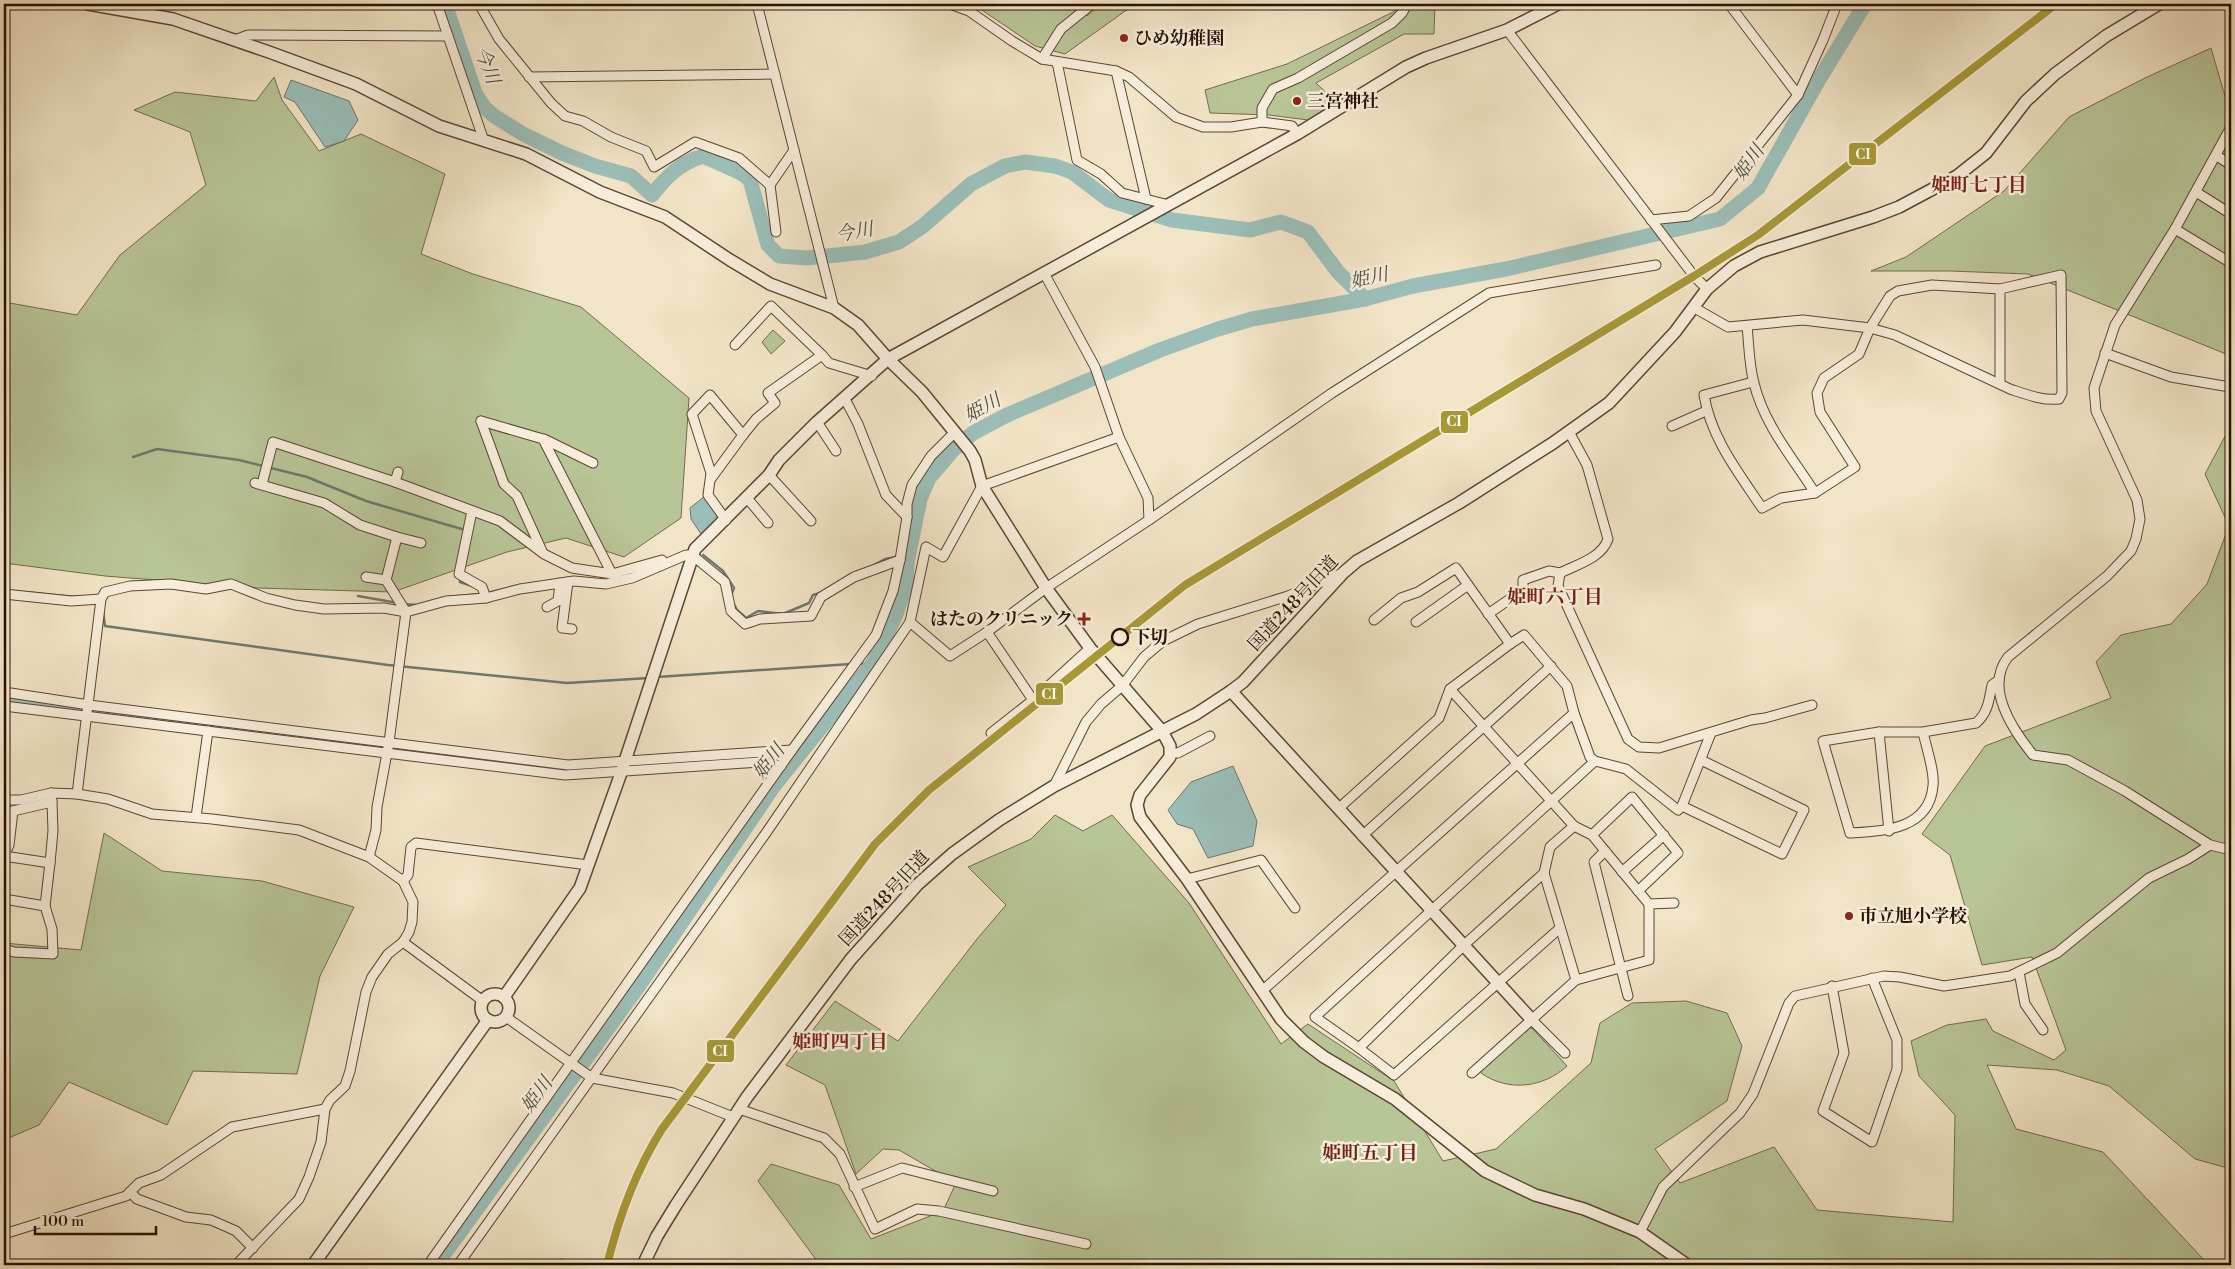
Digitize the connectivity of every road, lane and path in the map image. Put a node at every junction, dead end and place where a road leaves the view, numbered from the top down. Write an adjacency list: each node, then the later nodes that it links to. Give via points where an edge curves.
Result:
1 (88, 4): 14 (street, via 173,19)
2 (437, 4): 13 (street)
3 (479, 4): 19 (street)
4 (757, 4): 18 (street)
5 (950, 4): 15 (street, via 969,11)
6 (1092, 4): 15 (street, via 1061,29)
7 (1406, 4): 21 (street, via 1392,23 1298,78 1273,89 1262,108)
8 (1558, 4): 12 (street)
9 (1729, 4): 20 (street)
10 (1837, 4): 20 (street)
11 (2160, 4): 39 (street, 国道248号旧道, via 2106,36 2055,74 2026,101 1986,153 1956,176 1900,207 1760,252 1734,266)
12 (1507, 30): 23 (street, via 1406,67); 33 (street)
13 (448, 36): 14 (street, via 248,35); 24 (street)
14 (235, 40): 24 (street, via 356,84 439,126)
15 (1042, 59): 16 (street)
16 (1057, 62): 17 (street); 30 (street, via 1077,160 1101,174 1122,193)
17 (1116, 72): 21 (street, via 1129,77 1176,117 1203,127); 30 (street)
18 (775, 74): 19 (street); 25 (street)
19 (529, 77): 28 (street, via 565,116 583,120 611,137 646,151 654,167 695,142 739,158)
20 (1798, 95): 33 (street, via 1716,198 1689,216)
21 (1262, 122): 23 (street, via 1292,126)
22 (2231, 127): 26 (street)
23 (1297, 134): 31 (street)
24 (484, 140): 42 (street, via 526,154 600,192 665,217 770,284)
25 (794, 150): 28 (street); 42 (street)
26 (2217, 156): 27 (street); 29 (street)
27 (2231, 165)
28 (770, 185): 35 (street)
29 (2196, 192): 32 (street); 34 (street)
30 (1146, 199): 31 (street)
31 (1165, 207): 38 (street)
32 (2231, 214)
33 (1651, 220): 39 (street)
34 (2176, 229): 36 (street); 46 (street, via 2115,325)
35 (776, 232)
36 (2231, 263)
37 (1656, 265): 74 (street, via 1489,293 1332,393)
38 (1044, 273): 48 (street); 60 (street, via 1095,368)
39 (1707, 289): 41 (street, 国道248号旧道)
40 (2000, 289): 44 (street, via 1932,284 1898,291 1890,296); 51 (street); 51 (street, via 2061,275 2062,394 2059,399 2052,400 2025,394)
41 (1692, 307): 43 (street, via 1721,325); 57 (street, 国道248号旧道, via 1675,332 1610,403)
42 (834, 308): 48 (street, via 858,325)
43 (1747, 326): 44 (street, via 1803,320); 50 (street)
44 (1870, 328): 51 (street, via 1905,338); 69 (street, via 1859,354 1824,378 1818,393 1820,412 1855,467)
45 (735, 345): 47 (street, via 771,306)
46 (2105, 353): 52 (street, via 2171,377); 104 (street, via 2094,388 2094,403 2137,500 2140,519 2136,539 2131,550 2107,576 2008,657)
47 (822, 355): 49 (street, via 829,363); 59 (street, via 768,393 775,403)
48 (888, 360): 49 (street); 58 (street, via 922,392)
49 (872, 376): 53 (street)
50 (1754, 382): 54 (street, via 1704,395); 69 (street, via 1771,427)
51 (2000, 382)
52 (2230, 387)
53 (845, 399): 55 (street); 72 (street, via 886,495)
54 (1706, 411): 56 (street); 69 (street, via 1718,440 1762,508 1781,498)
55 (817, 422): 62 (street); 65 (street, via 779,460)
56 (1672, 426)
57 (1569, 432): 82 (street, 国道248号旧道, via 1459,503 1370,553); 83 (street, via 1587,465 1608,539 1599,554)
58 (954, 433): 68 (street, via 975,460); 72 (street, via 931,456 912,485)
59 (743, 435): 66 (street); 66 (street, via 710,395 692,414 711,473)
60 (1119, 436): 68 (street); 74 (street, via 1148,498)
61 (543, 439): 63 (street); 80 (street, via 481,420 504,484 517,496); 84 (street)
62 (836, 451)
63 (593, 463)
64 (398, 472): 67 (street)
65 (769, 475): 70 (street); 75 (street)
66 (710, 480): 73 (street, via 708,495)
67 (395, 482): 71 (street); 77 (street, via 273,442 266,472 259,484 324,503 360,525)
68 (982, 486): 89 (street); 97 (street, via 942,557 926,547)
69 (1815, 493)
70 (747, 498): 73 (street); 76 (street)
71 (472, 512): 80 (street, via 500,521); 91 (street, via 463,535 458,574 482,587)
72 (907, 517): 81 (street)
73 (726, 520): 79 (street, via 702,540)
74 (1149, 520): 89 (street)
75 (811, 521)
76 (768, 523)
77 (397, 537): 78 (street); 86 (street)
78 (421, 543)
79 (694, 552): 81 (street, via 725,582 730,611 745,624 760,619 811,616 821,597 854,577); 84 (street); 87 (street, via 632,578 606,584); 127 (street)
80 (544, 554): 84 (street, via 572,568)
81 (900, 560): 124 (street, via 893,591 876,635)
82 (1343, 573): 105 (street, via 1288,596 1245,608 1174,635 1144,657); 107 (street, 国道248号旧道, via 1243,682)
83 (1560, 573): 95 (street, via 1549,571 1523,580 1523,590); 121 (street, via 1558,586 1628,739 1639,747 1659,748)
84 (612, 574)
85 (366, 577): 86 (street)
86 (386, 580): 94 (street)
87 (564, 583): 91 (street); 93 (street, via 558,601); 99 (street, via 562,628)
88 (1468, 585): 95 (street); 96 (street, via 1456,568 1418,592 1401,598); 98 (street)
89 (1046, 588): 100 (street); 102 (street)
90 (4, 594): 92 (street, via 71,601)
91 (486, 598): 94 (street, via 446,601)
92 (100, 599): 94 (street, via 105,592 130,586 171,584 206,589 231,584 294,605 324,609 384,608); 110 (street)
93 (547, 606)
94 (406, 612): 123 (street)
95 (1488, 614): 101 (street)
96 (1374, 620)
97 (910, 622): 100 (street, via 950,656); 187 (street, via 816,763)
98 (1416, 622)
99 (572, 629)
100 (986, 632): 109 (street)
101 (1510, 644): 103 (street, via 1524,635); 106 (street)
102 (1090, 648): 105 (street); 109 (street)
103 (1551, 666): 113 (street, via 1567,686); 115 (street)
104 (1999, 680): 119 (street, via 1992,685 1983,718 1976,723); 146 (street, via 2000,695 2012,728 2032,755 2068,760 2125,791)
105 (1122, 686): 117 (street); 133 (street, via 1086,722)
106 (1450, 689): 115 (street); 139 (street, via 1439,718)
107 (1231, 691): 117 (street, 国道248号旧道); 139 (street)
108 (4, 692): 110 (street)
109 (1033, 700): 120 (street)
110 (89, 705): 114 (street); 123 (street)
111 (1812, 705): 121 (street)
112 (4, 706): 114 (street)
113 (1574, 713): 129 (street); 130 (street)
114 (88, 717): 116 (street); 134 (street)
115 (1485, 726): 130 (street); 145 (street)
116 (208, 731): 126 (street); 140 (street)
117 (1162, 731): 125 (street); 133 (street, 国道248号旧道)
118 (1879, 732): 119 (street); 142 (street); 142 (street, via 1823,741 1850,833)
119 (1923, 732): 142 (street, via 1934,785 1931,798 1913,822)
120 (991, 733)
121 (1711, 733): 128 (street)
122 (1210, 736): 125 (street, via 1178,753)
123 (388, 742): 126 (street); 127 (street, via 568,765)
124 (792, 750): 127 (street); 131 (street)
125 (1170, 753): 156 (street, via 1164,767 1140,795 1137,805 1140,817)
126 (386, 754): 132 (street, via 565,775); 150 (street, via 376,830)
127 (626, 760): 132 (street)
128 (1701, 760): 138 (street); 138 (street, via 1804,810 1782,854)
129 (1594, 761): 137 (street); 138 (street, via 1622,767 1678,810)
130 (1518, 763): 137 (street); 154 (street)
131 (781, 766): 132 (street, via 760,762); 185 (street)
132 (622, 772): 152 (street)
133 (1054, 786): 189 (street, 国道248号旧道, via 952,854 903,899 851,959)
134 (77, 794): 135 (street); 140 (street, via 108,799 152,814)
135 (51, 798): 136 (street); 149 (street, via 13,811 9,845); 151 (street, via 53,831)
136 (4, 800)
137 (1552, 801): 141 (street); 164 (street)
138 (1682, 806)
139 (1338, 809): 145 (street)
140 (196, 817): 150 (street, via 299,830)
141 (1574, 826): 143 (street); 155 (street, via 1550,847)
142 (1889, 831)
143 (1592, 835): 144 (street, via 1632,797); 148 (street)
144 (1664, 835): 153 (street); 158 (street, via 1678,853)
145 (1362, 836): 154 (street)
146 (2210, 845): 147 (street); 170 (street, via 2149,878 2057,953)
147 (2231, 850)
148 (1605, 851): 153 (street); 169 (street, via 1594,862)
149 (4, 856): 151 (street)
150 (369, 857): 157 (street)
151 (50, 863): 162 (street)
152 (588, 865): 157 (street, via 416,843 411,847 408,875); 177 (street, via 573,900)
153 (1622, 872): 158 (street)
154 (1396, 873): 164 (street); 175 (street)
155 (1544, 874): 165 (street); 167 (street)
156 (1187, 879): 163 (street, via 1261,860); 175 (street)
157 (403, 881): 166 (street, via 413,902 412,922)
158 (1638, 892): 161 (street)
159 (4, 900): 162 (street)
160 (1674, 903): 161 (street)
161 (1649, 904): 169 (street, via 1650,960)
162 (45, 906): 168 (street, via 52,929 53,954)
163 (1295, 908)
164 (1430, 910): 167 (street); 183 (street, via 1315,1017)
165 (1560, 928): 172 (street); 173 (street)
166 (403, 942): 178 (street); 188 (street, via 388,954 369,985 345,1086 330,1100)
167 (1463, 946): 173 (street); 183 (street)
168 (4, 949)
169 (1621, 968): 172 (street); 176 (street)
170 (2019, 972): 171 (street, via 1944,986 1900,977); 182 (street, via 2025,1004)
171 (1872, 978): 174 (street); 174 (street, via 1896,1040 1897,1060 1897,1069 1872,1142 1823,1111 1844,1053)
172 (1576, 980): 181 (street)
173 (1497, 982): 181 (street); 183 (street, via 1394,1074)
174 (1832, 986): 193 (street, via 1795,996 1789,1003 1753,1094 1740,1113 1663,1187)
175 (1262, 991): 193 (street, via 1281,1019 1304,1042 1395,1099 1485,1172 1535,1195 1584,1209)
176 (1628, 996)
177 (504, 997): 178 (street, via 495,994); 179 (street, via 509,1009)
178 (483, 1001): 180 (street, via 481,1009)
179 (506, 1017): 180 (street, via 495,1022); 185 (street)
180 (488, 1020): 198 (street)
181 (1532, 1020): 184 (street); 186 (street)
182 (2043, 1030)
183 (1359, 1048)
184 (1565, 1053)
185 (572, 1065): 187 (street); 199 (street)
186 (1472, 1072)
187 (589, 1076): 189 (street, via 673,1093); 200 (street)
188 (325, 1110): 192 (street, via 232,1127 161,1175 139,1183); 196 (street, via 321,1142 299,1199)
189 (736, 1113): 190 (street, via 824,1138 840,1154); 201 (street, 国道248号旧道, via 662,1228)
190 (854, 1188): 191 (street, via 902,1168); 195 (street, via 875,1228 917,1209 939,1211)
191 (993, 1191)
192 (130, 1192): 194 (street, via 126,1196); 196 (street, via 137,1199 186,1217 211,1220 236,1230)
193 (1640, 1232): 202 (street)
194 (4, 1234)
195 (1086, 1244)
196 (253, 1248): 197 (street)
197 (236, 1265)
198 (313, 1265)
199 (428, 1265)
200 (458, 1265)
201 (643, 1265)
202 (1687, 1265)

